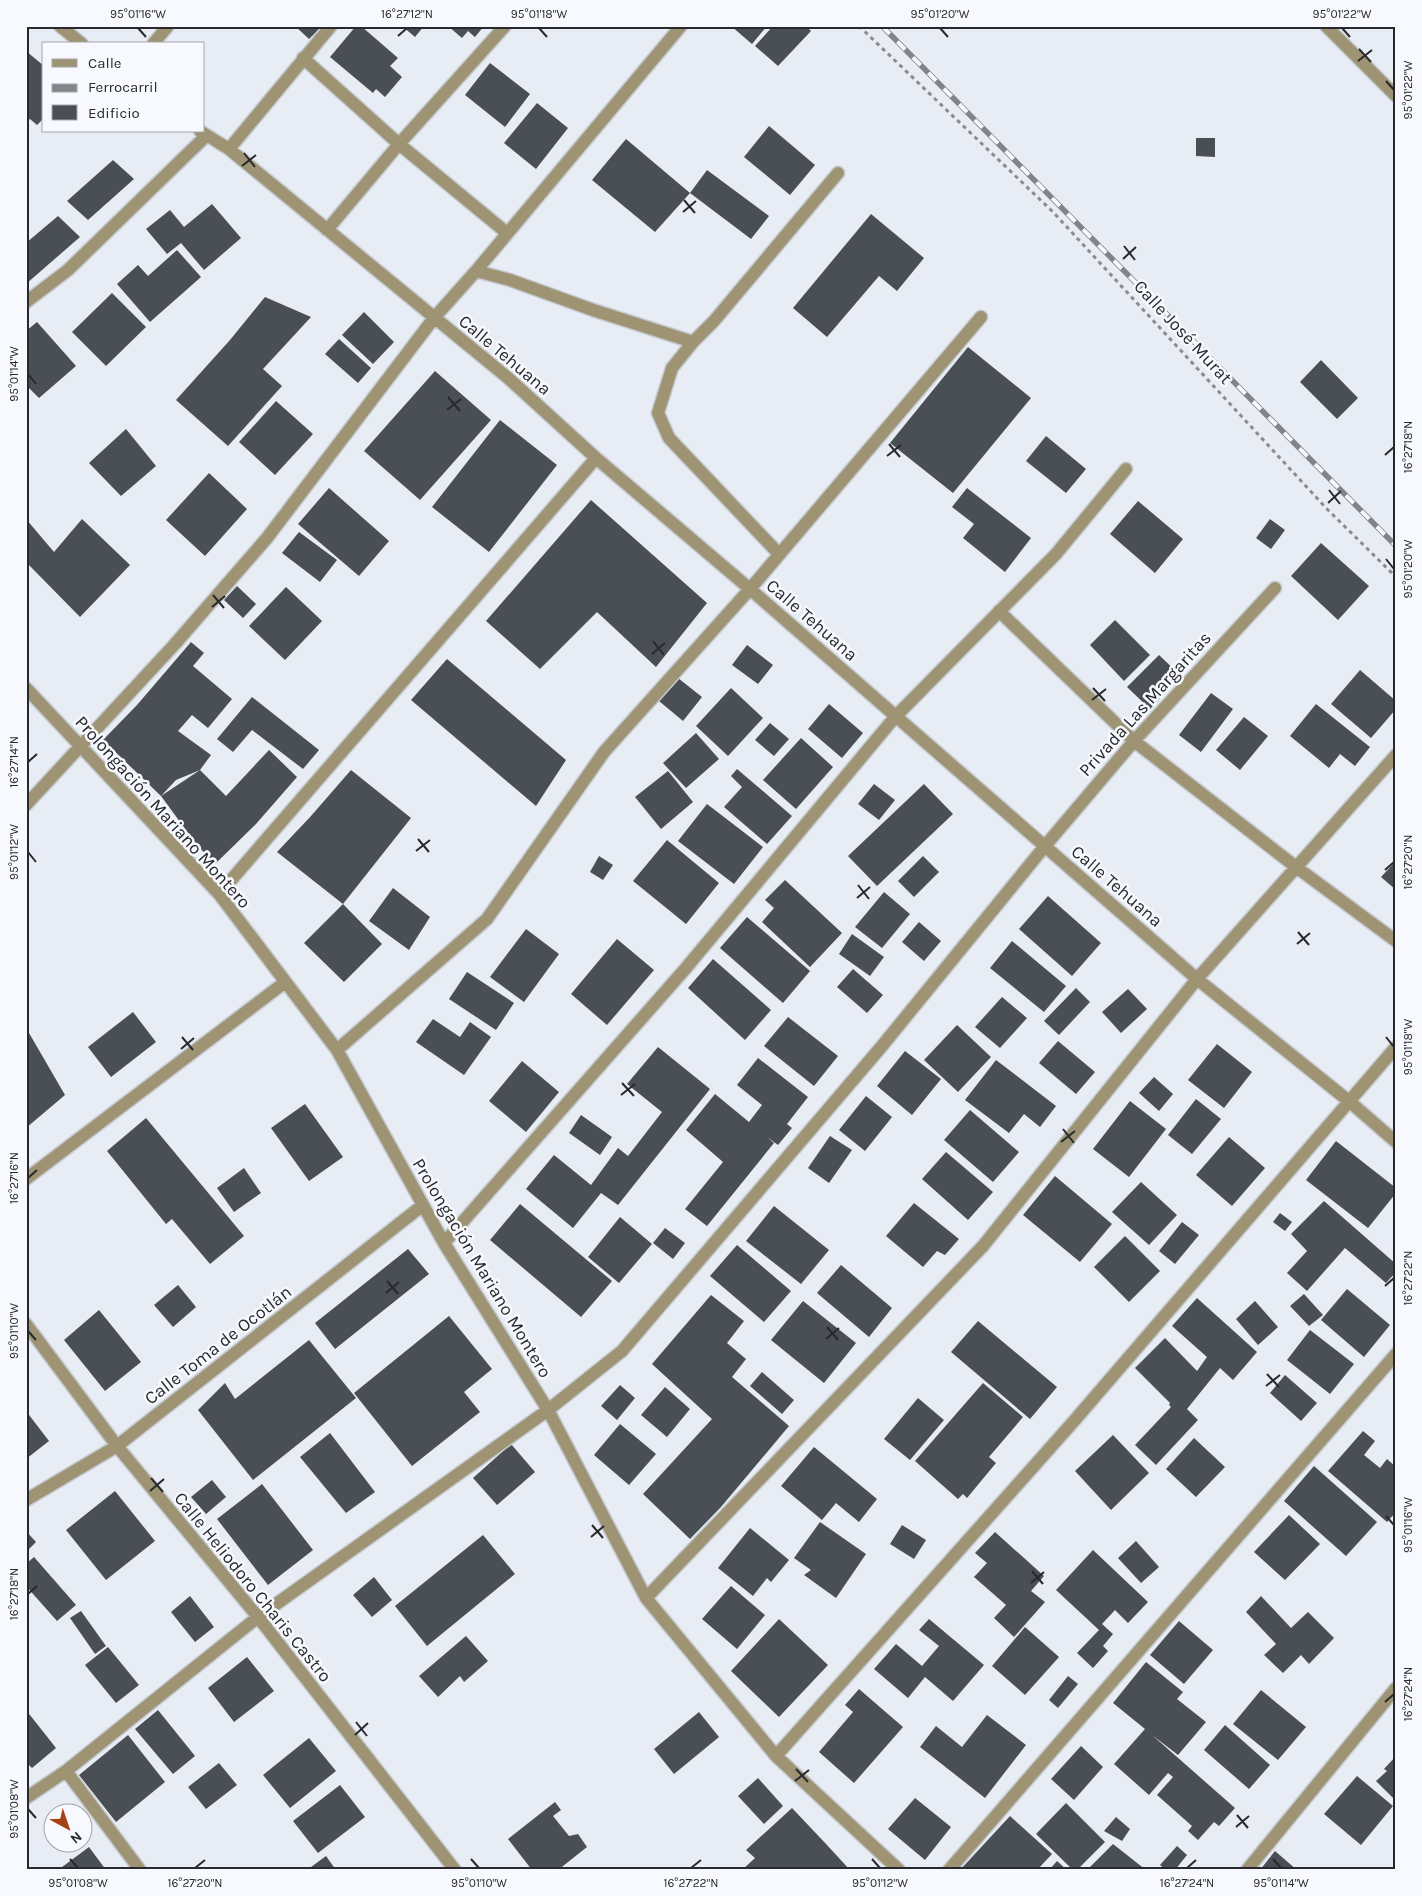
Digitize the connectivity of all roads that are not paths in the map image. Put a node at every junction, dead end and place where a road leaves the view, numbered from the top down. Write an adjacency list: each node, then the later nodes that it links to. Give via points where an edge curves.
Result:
1 (60, 26): 7 (street)
2 (168, 26): 8 (street)
3 (331, 26): 9 (street)
4 (505, 26): 12 (street)
5 (680, 26): 16 (street)
6 (1326, 26): 10 (street)
7 (80, 42)
8 (155, 42)
9 (303, 58): 12 (street); 13 (street)
10 (1396, 96)
11 (203, 134): 13 (street, Calle Tehuana); 18 (street, via 68,270)
12 (399, 144): 15 (street); 16 (street)
13 (229, 150): 15 (street, Calle Tehuana)
14 (838, 173): 21 (street)
15 (327, 230): 20 (street, Calle Tehuana)
16 (506, 233): 17 (street)
17 (476, 271): 20 (street); 21 (street)
18 (26, 302)
19 (981, 317): 24 (street)
20 (434, 318): 22 (street, Calle Tehuana, via 507,377); 31 (street, via 267,538)
21 (693, 342): 24 (street, via 672,368 658,412 669,438)
22 (596, 458): 26 (street, Calle Tehuana); 36 (street)
23 (1126, 469): 27 (street, via 1056,554)
24 (779, 554): 26 (street)
25 (1275, 588): 30 (street, Privada Las Margaritas)
26 (750, 589): 29 (street, Calle Tehuana); 41 (street, via 604,752 487,919)
27 (999, 612): 29 (street); 30 (street)
28 (26, 688): 31 (street, Prolongación Mariano Montero)
29 (895, 717): 34 (street, Calle Tehuana); 46 (street, via 686,968)
30 (1134, 741): 34 (street, Privada Las Margaritas); 35 (street)
31 (81, 747): 33 (street); 36 (street, Prolongación Mariano Montero)
32 (1396, 755): 35 (street)
33 (26, 805)
34 (1045, 846): 38 (street, Calle Tehuana); 49 (street, Privada Las Margaritas, via 882,1046 622,1351)
35 (1296, 867): 37 (street); 38 (street)
36 (219, 894): 39 (street, Prolongación Mariano Montero)
37 (1396, 941)
38 (1197, 979): 42 (street, Calle Tehuana); 52 (street, via 983,1246)
39 (284, 983): 41 (street, Prolongación Mariano Montero); 44 (street)
40 (1396, 1048): 42 (street)
41 (337, 1050): 45 (street, Prolongación Mariano Montero)
42 (1350, 1102): 43 (street, Calle Tehuana); 55 (street, via 1074,1421)
43 (1396, 1142)
44 (26, 1179)
45 (422, 1205): 46 (street, Prolongación Mariano Montero); 50 (street, Calle Toma de Ocotlán)
46 (444, 1243): 49 (street, Prolongación Mariano Montero)
47 (26, 1324): 50 (street, Calle Heliodoro Charis Castro)
48 (1396, 1354): 61 (street)
49 (548, 1410): 52 (street, Prolongación Mariano Montero); 53 (street, Privada Las Margaritas)
50 (117, 1446): 51 (street, Calle Toma de Ocotlán); 53 (street, Calle Heliodoro Charis Castro)
51 (26, 1500)
52 (646, 1598): 55 (street, Prolongación Mariano Montero)
53 (258, 1617): 56 (street, Privada Las Margaritas); 59 (street, Calle Heliodoro Charis Castro)
54 (1396, 1688): 62 (street)
55 (776, 1756): 60 (street, Prolongación Mariano Montero)
56 (66, 1771): 57 (street, Privada Las Margaritas); 58 (street)
57 (26, 1798)
58 (140, 1870)
59 (455, 1870)
60 (899, 1870)
61 (949, 1870)
62 (1248, 1870)

